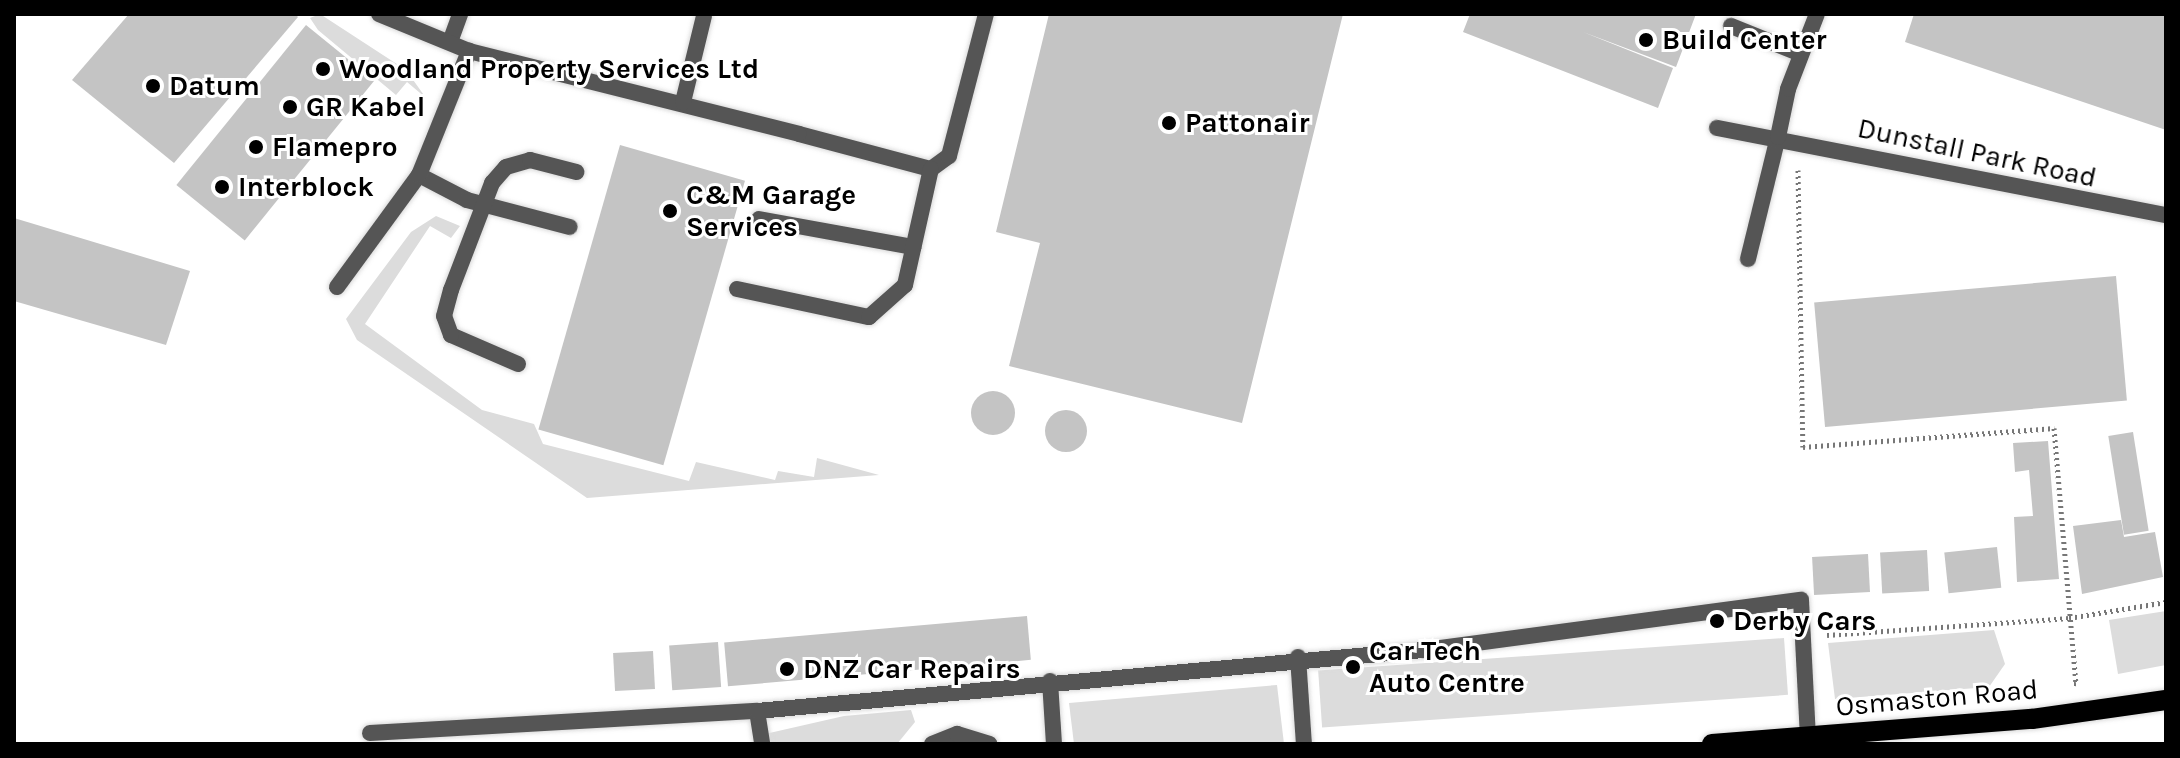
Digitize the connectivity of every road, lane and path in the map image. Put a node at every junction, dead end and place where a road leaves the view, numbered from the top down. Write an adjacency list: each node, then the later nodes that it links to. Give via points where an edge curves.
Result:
1 (379, 14): 7 (street)
2 (460, 14): 7 (street)
3 (986, 14): 14 (street, via 949,156)
4 (1817, 14): 9 (street)
5 (704, 15): 10 (street)
6 (1731, 26): 9 (street)
7 (450, 42): 8 (street)
8 (469, 51): 10 (street); 16 (street)
9 (1801, 54): 12 (street)
10 (683, 102): 14 (street)
11 (1717, 128): 12 (street, Dunstall Park Road)
12 (1778, 137): 13 (street, Dunstall Park Road); 22 (street)
13 (1804, 142): 18 (street, Dunstall Park Road); 27 (path, via 1798,167 1803,447 2054,428)
14 (931, 169): 21 (street)
15 (576, 172): 17 (street, via 530,160 506,167)
16 (419, 175): 17 (street); 23 (street)
17 (485, 205): 20 (street); 25 (street, via 444,316 461,342)
18 (2166, 215)
19 (759, 219): 21 (street)
20 (570, 227)
21 (913, 247): 24 (street, via 905,285 869,317)
22 (1748, 259)
23 (337, 287)
24 (737, 289)
25 (518, 364)
26 (2166, 602): 27 (path)
27 (2069, 618): 28 (path); 31 (path, via 2076,683)
28 (1802, 636): 29 (street, via 1801,600 1424,650); 35 (street)
29 (1298, 657): 30 (street); 41 (street)
30 (1050, 681): 33 (street); 40 (street)
31 (2064, 685)
32 (2166, 700): 35 (main road, Osmaston Road, via 2032,719)
33 (757, 711): 34 (street); 37 (street)
34 (370, 733)
35 (1808, 736): 36 (main road, Osmaston Road)
36 (1745, 742): 42 (main road, Osmaston Road)
37 (762, 744)
38 (932, 744): 39 (street, via 957,734)
39 (990, 744)
40 (1054, 744)
41 (1304, 744)
42 (1712, 744)

